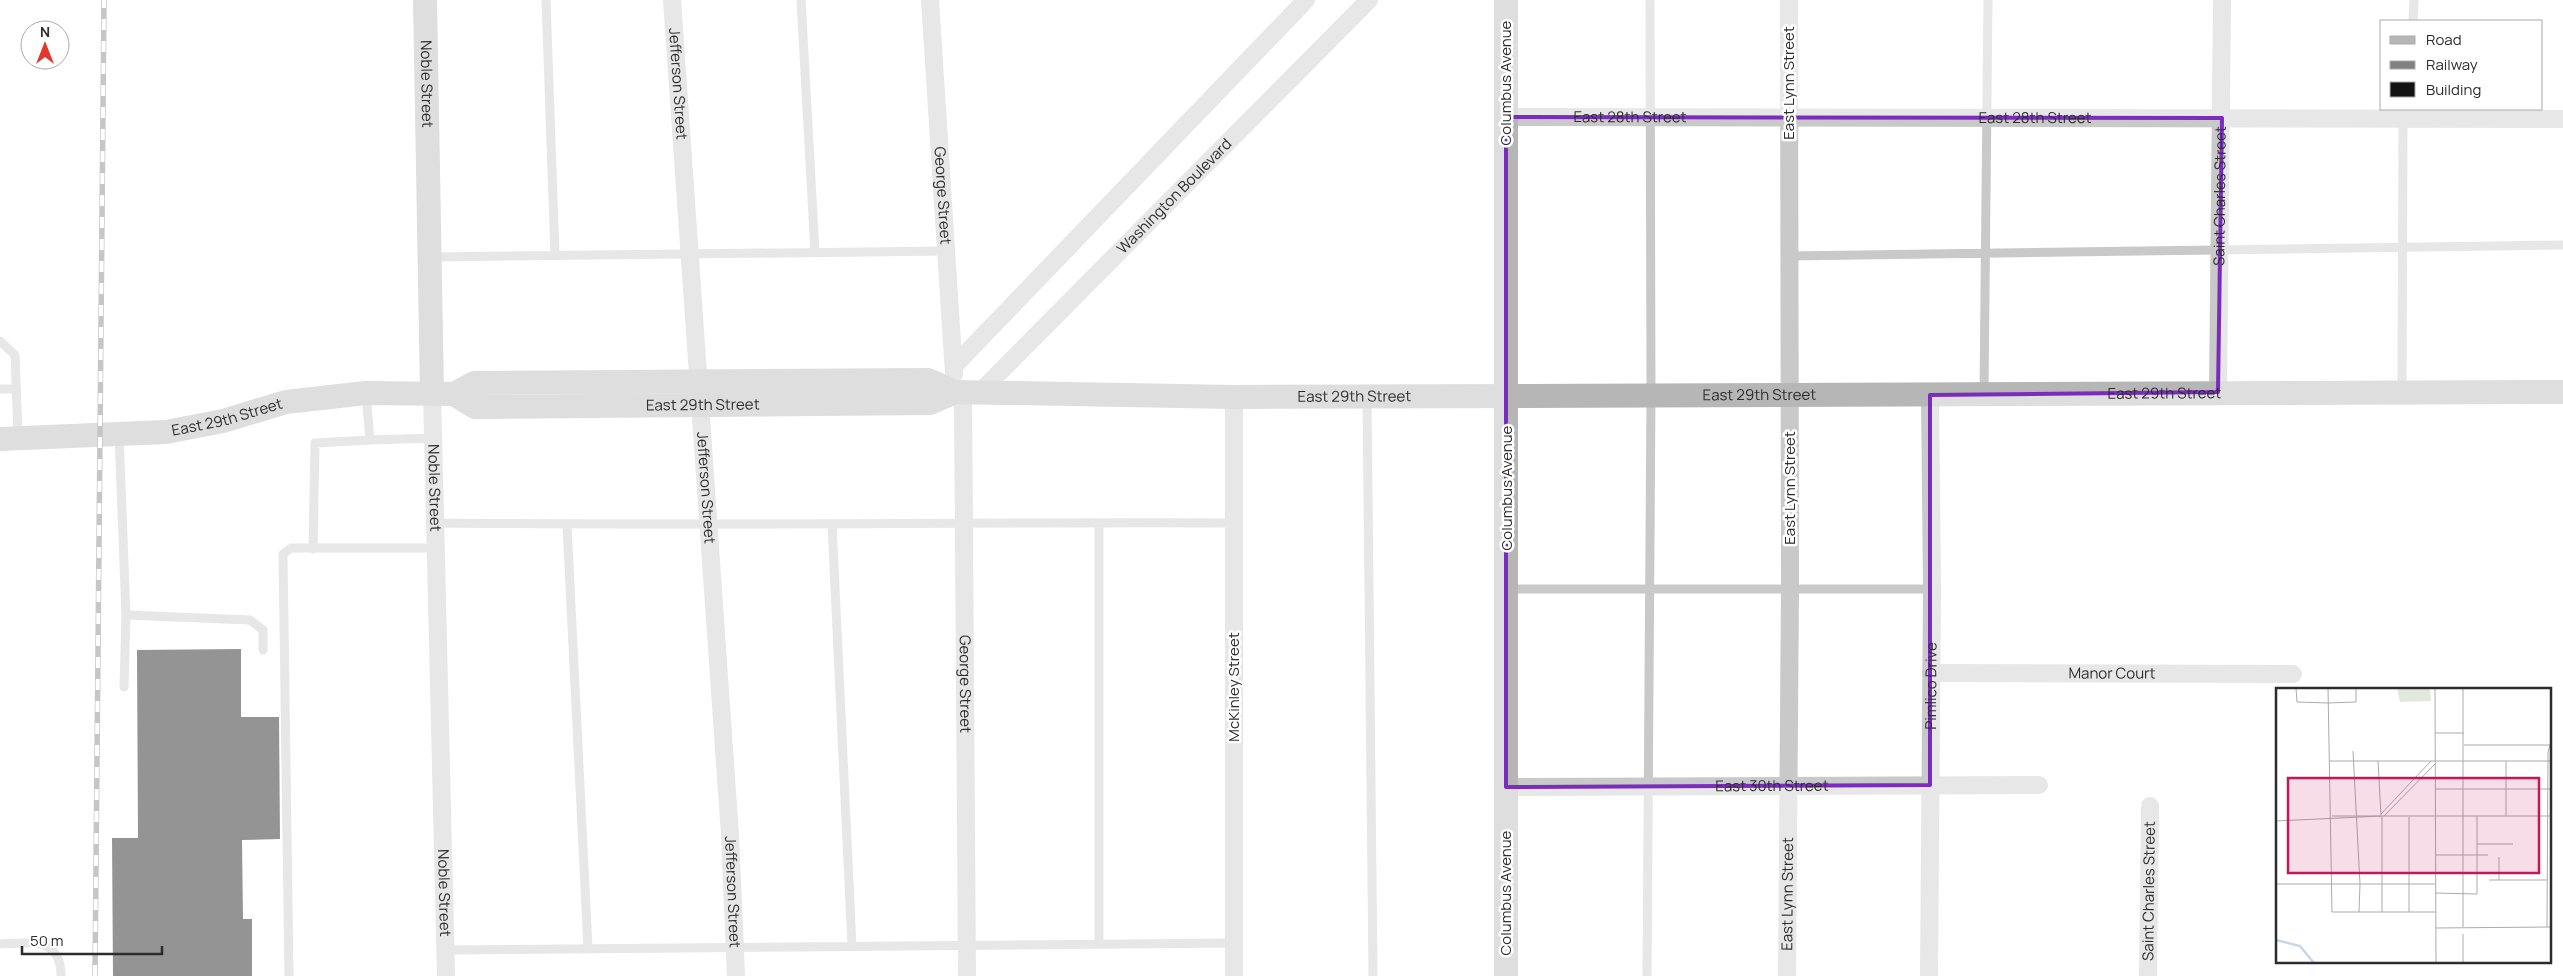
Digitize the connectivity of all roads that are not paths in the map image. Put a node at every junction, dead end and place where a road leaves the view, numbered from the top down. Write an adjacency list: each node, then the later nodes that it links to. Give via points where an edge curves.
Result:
1 (425, 0): 31 (street, Noble Street)
2 (546, 0): 29 (lane)
3 (672, 0): 27 (street, Jefferson Street)
4 (801, 0): 26 (lane)
5 (930, 0): 25 (street, George Street)
6 (1306, 0): 33 (street)
7 (1369, 0): 36 (street, Washington Boulevard)
8 (1506, 0): 16 (street, Columbus Avenue)
9 (1650, 0): 17 (lane)
10 (1789, 0): 18 (street, East Lynn Street)
11 (1988, 0): 19 (lane)
12 (2222, 0): 20 (street, Saint Charles Street)
13 (2414, 0): 14 (lane)
14 (2414, 20)
15 (2409, 115): 20 (street, East 28th Street); 21 (street, East 28th Street); 23 (lane)
16 (1506, 117): 17 (street, East 28th Street); 46 (street, Columbus Avenue)
17 (1650, 117): 18 (street, East 28th Street); 47 (lane)
18 (1789, 117): 19 (street, East 28th Street); 30 (street, East Lynn Street)
19 (1985, 118): 20 (street, East 28th Street); 28 (lane)
20 (2222, 118): 24 (street, Saint Charles Street)
21 (2563, 119)
22 (2563, 245): 23 (lane)
23 (2402, 247): 24 (lane); 38 (lane)
24 (2220, 250): 28 (lane); 37 (street, Saint Charles Street)
25 (947, 251): 26 (lane); 33 (street, George Street)
26 (815, 252): 27 (lane)
27 (691, 254): 29 (lane); 41 (street, Jefferson Street)
28 (1984, 254): 30 (lane); 43 (lane)
29 (555, 255): 31 (lane)
30 (1789, 256): 48 (street, East Lynn Street)
31 (430, 257): 42 (street, Noble Street)
32 (0, 341): 35 (lane, via 14,355)
33 (954, 366): 36 (street, George Street)
34 (0, 389): 35 (lane)
35 (16, 389): 52 (lane)
36 (966, 392): 41 (street, East 29th Street, via 930,403); 49 (street, East 29th Street); 54 (street, George Street)
37 (2218, 392): 38 (street, East 29th Street); 43 (street, East 29th Street)
38 (2402, 392): 39 (street, East 29th Street)
39 (2563, 392)
40 (366, 393): 42 (street, East 29th Street); 50 (street, East 29th Street, via 286,402 223,421 166,432); 53 (lane)
41 (700, 393): 42 (street, East 29th Street, via 475,407); 60 (street, Jefferson Street)
42 (443, 394): 51 (street, Noble Street)
43 (1984, 394): 44 (street, East 29th Street)
44 (1930, 395): 48 (street, East 29th Street); 66 (street, Pimlico Drive)
45 (1367, 396): 46 (street, East 29th Street); 49 (street, East 29th Street); 92 (lane)
46 (1507, 396): 47 (street, East 29th Street); 63 (street, Columbus Avenue)
47 (1651, 396): 48 (street, East 29th Street); 64 (lane)
48 (1789, 396): 65 (street, East Lynn Street)
49 (1234, 397): 58 (street, McKinley Street)
50 (119, 435): 52 (street, East 29th Street); 67 (lane)
51 (434, 438): 53 (lane); 56 (street, Noble Street)
52 (9, 439)
53 (370, 440): 62 (lane, via 315,443)
54 (964, 522): 55 (lane); 57 (lane); 81 (street, George Street)
55 (1099, 523): 58 (lane); 80 (lane)
56 (436, 524): 59 (lane); 61 (street, Noble Street)
57 (832, 524): 60 (lane); 82 (lane)
58 (1234, 524): 78 (street, McKinley Street)
59 (567, 525): 60 (lane); 84 (lane)
60 (709, 526): 83 (street, Jefferson Street, via 730,834)
61 (436, 548): 62 (lane); 85 (street, Noble Street)
62 (313, 549): 87 (lane, via 291,548 283,554)
63 (1507, 589): 64 (lane); 75 (street, Columbus Avenue)
64 (1649, 589): 65 (lane); 76 (lane)
65 (1790, 589): 66 (lane); 74 (street, East Lynn Street)
66 (1932, 589): 69 (street, Pimlico Drive)
67 (126, 615): 68 (lane, via 250,620 262,630); 71 (lane)
68 (262, 650)
69 (1931, 673): 70 (street, Manor Court); 72 (street, Pimlico Drive)
70 (2293, 674)
71 (124, 687)
72 (1930, 785): 73 (street, East 30th Street); 74 (street, East 30th Street); 96 (street, Pimlico Drive)
73 (2039, 785)
74 (1789, 786): 76 (street, East 30th Street); 95 (street, East Lynn Street)
75 (1506, 787): 76 (street, East 30th Street); 93 (street, Columbus Avenue)
76 (1647, 787): 94 (lane)
77 (2150, 806): 97 (street, Saint Charles Street)
78 (1234, 943): 80 (lane); 91 (street, McKinley Street)
79 (0, 944): 86 (lane, via 35,943 46,946 56,953 61,964)
80 (1099, 944): 81 (lane)
81 (967, 945): 82 (lane); 90 (street, George Street)
82 (852, 946): 83 (lane)
83 (734, 947): 84 (lane); 89 (street, Jefferson Street)
84 (588, 948): 85 (lane)
85 (446, 950): 88 (street, Noble Street)
86 (61, 976)
87 (289, 976)
88 (446, 976)
89 (736, 976)
90 (967, 976)
91 (1234, 976)
92 (1373, 976)
93 (1506, 976)
94 (1647, 976)
95 (1787, 976)
96 (1929, 976)
97 (2148, 976)

